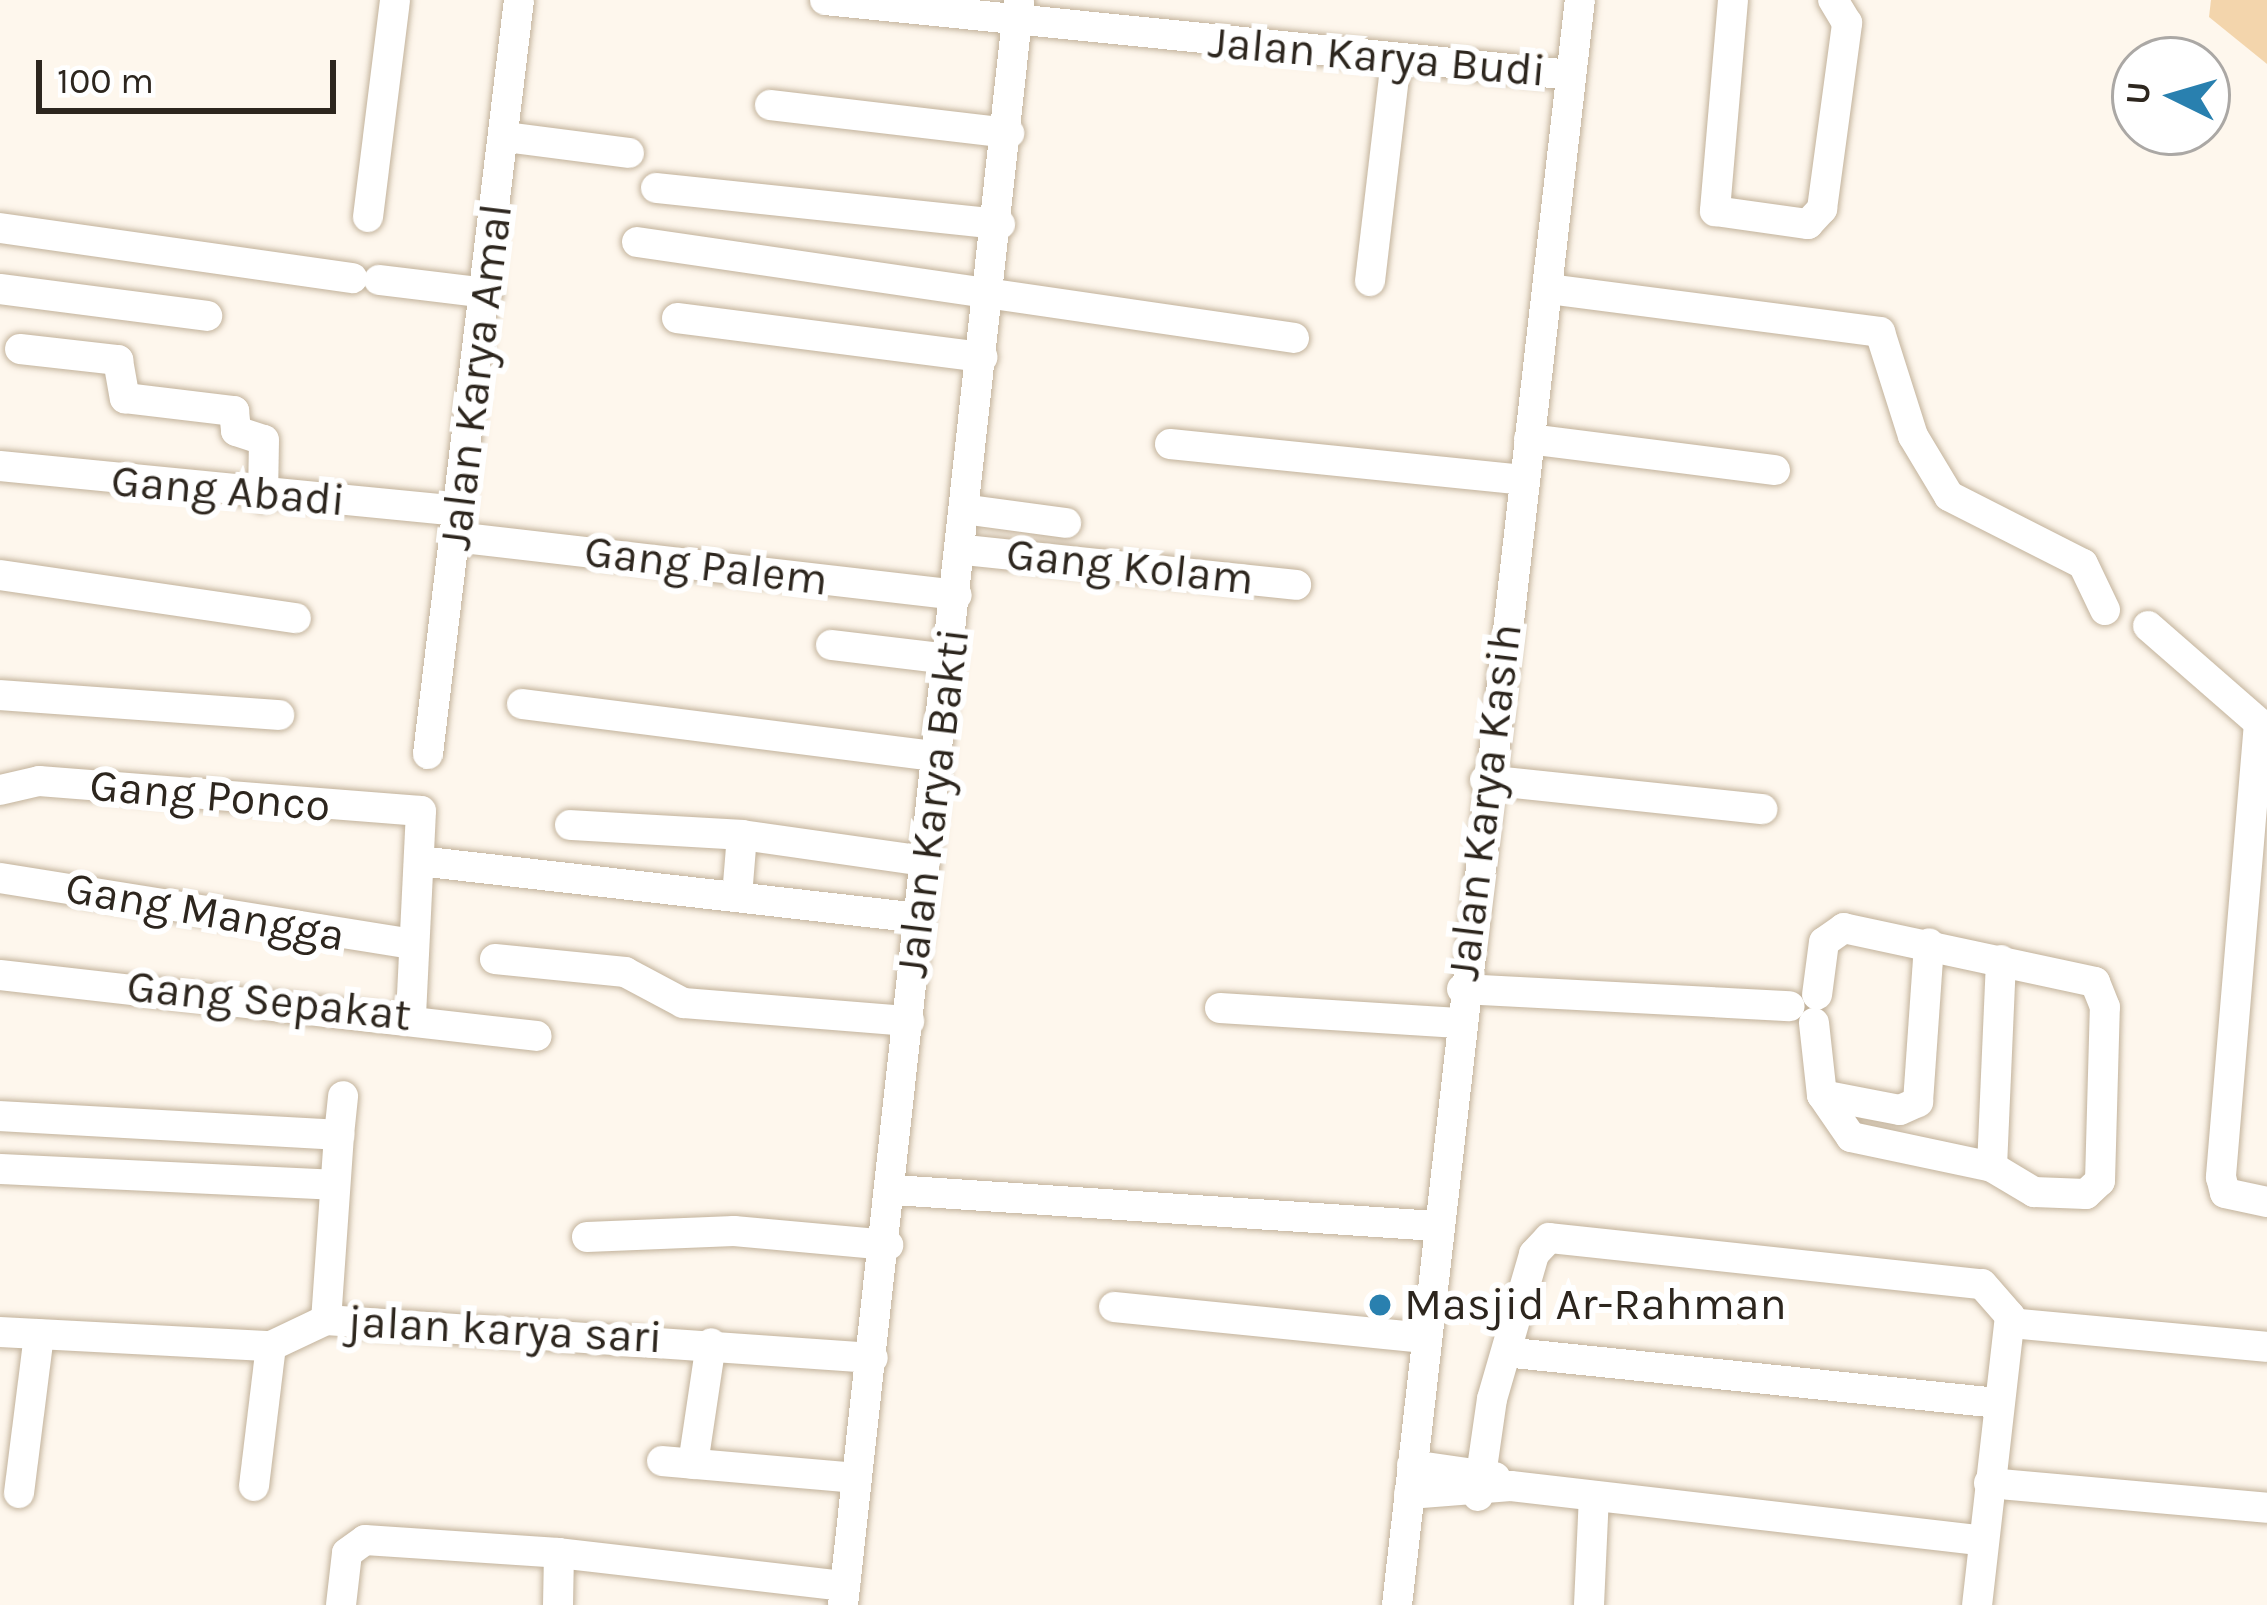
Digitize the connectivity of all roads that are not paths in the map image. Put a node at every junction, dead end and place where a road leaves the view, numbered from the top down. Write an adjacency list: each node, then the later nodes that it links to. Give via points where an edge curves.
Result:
1 (395, 0): 15 (street)
2 (519, 0): 12 (street, Jalan Karya Amal)
3 (825, 0): 7 (street, Jalan Karya Budi)
4 (1580, 0): 9 (street, Jalan Karya Kasih)
5 (1733, 0): 6 (street, via 1715,211 1808,224 1822,209 1847,23)
6 (1833, 0)
7 (1017, 11): 8 (street, Jalan Karya Budi); 11 (street, Jalan Karya Bakti)
8 (1396, 59): 9 (street, Jalan Karya Budi); 19 (street)
9 (1571, 75): 21 (street, Jalan Karya Kasih)
10 (770, 105): 11 (street)
11 (1009, 133): 16 (street, Jalan Karya Bakti)
12 (506, 137): 13 (street); 22 (street, Jalan Karya Amal)
13 (629, 153)
14 (656, 188): 16 (street)
15 (368, 218)
16 (1000, 224): 23 (street, Jalan Karya Bakti)
17 (0, 228): 22 (street)
18 (637, 242): 23 (street)
19 (1370, 281)
20 (0, 289): 24 (street)
21 (1549, 289): 29 (street, Jalan Karya Kasih); 42 (street, via 1880,332 1913,436 1948,496 2083,564)
22 (487, 293): 37 (street, Jalan Karya Amal)
23 (993, 296): 26 (street); 28 (street, Jalan Karya Bakti)
24 (207, 316)
25 (677, 318): 28 (street)
26 (1294, 338)
27 (20, 349): 34 (street, via 118,360 125,398 234,410 236,431 264,440)
28 (982, 357): 35 (street, Jalan Karya Bakti)
29 (1529, 439): 32 (street); 33 (street, Jalan Karya Kasih)
30 (1170, 444): 33 (street)
31 (0, 466): 34 (street, Gang Abadi)
32 (1775, 470)
33 (1523, 480): 52 (street, Jalan Karya Kasih)
34 (263, 497): 37 (street, Gang Abadi)
35 (970, 510): 36 (street); 38 (street, Jalan Karya Bakti)
36 (1066, 523)
37 (456, 524): 41 (street, Gang Palem); 50 (street, Jalan Karya Amal)
38 (965, 550): 40 (street, Gang Kolam); 41 (street, Jalan Karya Bakti)
39 (0, 575): 43 (street)
40 (1296, 585)
41 (957, 595): 46 (street, Jalan Karya Bakti)
42 (2105, 610)
43 (296, 618)
44 (2148, 626): 54 (street, via 2255,712)
45 (831, 645): 46 (street)
46 (948, 659): 51 (street, Jalan Karya Bakti)
47 (0, 694): 49 (street)
48 (522, 704): 51 (street)
49 (279, 715)
50 (428, 754)
51 (936, 756): 59 (street, Jalan Karya Bakti)
52 (1485, 780): 55 (street); 69 (street, Jalan Karya Kasih)
53 (0, 790): 58 (street, Gang Ponco, via 39,781 421,812)
54 (2262, 790): 63 (street)
55 (1762, 808)
56 (570, 825): 57 (street)
57 (742, 835): 59 (street); 61 (street)
58 (419, 861): 61 (street); 65 (street)
59 (925, 861): 62 (street, Jalan Karya Bakti)
60 (0, 878): 65 (street, Gang Mangga)
61 (737, 896): 62 (street)
62 (919, 918): 73 (street, Jalan Karya Bakti)
63 (2255, 942): 84 (street, via 2221,1185)
64 (1929, 943): 67 (street); 71 (street, via 1836,930); 76 (street, via 1918,1102 1900,1110)
65 (411, 944): 72 (street)
66 (495, 959): 73 (street, via 625,972 683,1003)
67 (2001, 960): 80 (street); 80 (street, via 2103,990 2102,1168 2094,1190 2053,1196)
68 (0, 975): 72 (street, Gang Sepakat)
69 (1462, 989): 71 (street); 74 (street, Jalan Karya Kasih)
70 (1220, 1008): 74 (street)
71 (1807, 1008): 76 (street)
72 (410, 1015): 75 (street, Gang Sepakat)
73 (908, 1022): 83 (street, Jalan Karya Bakti)
74 (1459, 1023): 85 (street, Jalan Karya Kasih)
75 (537, 1036)
76 (1822, 1095): 80 (street, via 1862,1143)
77 (343, 1096): 79 (street)
78 (0, 1116): 79 (street)
79 (339, 1136): 82 (street)
80 (1992, 1167)
81 (0, 1169): 82 (street)
82 (334, 1185): 89 (street)
83 (894, 1190): 85 (street); 87 (street, Jalan Karya Bakti)
84 (2267, 1202)
85 (1436, 1226): 93 (street, Jalan Karya Kasih)
86 (587, 1237): 87 (street, via 768,1232)
87 (888, 1246): 98 (street, Jalan Karya Bakti)
88 (1114, 1307): 93 (street)
89 (326, 1320): 94 (street, jalan karya sari); 95 (street, jalan karya sari)
90 (2010, 1322): 96 (street); 97 (street, via 2005,1298 1982,1284 1556,1238 1534,1254); 99 (street)
91 (0, 1332): 92 (street, jalan karya sari)
92 (38, 1334): 95 (street, jalan karya sari); 106 (street)
93 (1422, 1338): 102 (street, Jalan Karya Kasih)
94 (710, 1343): 98 (street, jalan karya sari); 100 (street, via 678,1463)
95 (271, 1346): 104 (street)
96 (2267, 1347)
97 (1514, 1353): 99 (street); 103 (street)
98 (873, 1358): 100 (street, Jalan Karya Bakti)
99 (1999, 1402): 101 (street)
100 (857, 1472): 111 (street, Jalan Karya Bakti)
101 (1990, 1475): 105 (street); 108 (street); 109 (street)
102 (1411, 1479): 103 (street); 114 (street, Jalan Karya Kasih)
103 (1479, 1482): 107 (street)
104 (254, 1486)
105 (2267, 1489)
106 (19, 1493)
107 (1594, 1496): 109 (street); 115 (street)
108 (2267, 1508)
109 (1983, 1541): 116 (street)
110 (559, 1553): 111 (street); 112 (street, via 356,1540); 113 (street)
111 (844, 1596)
112 (340, 1605)
113 (558, 1605)
114 (1397, 1605)
115 (1589, 1605)
116 (1977, 1605)

